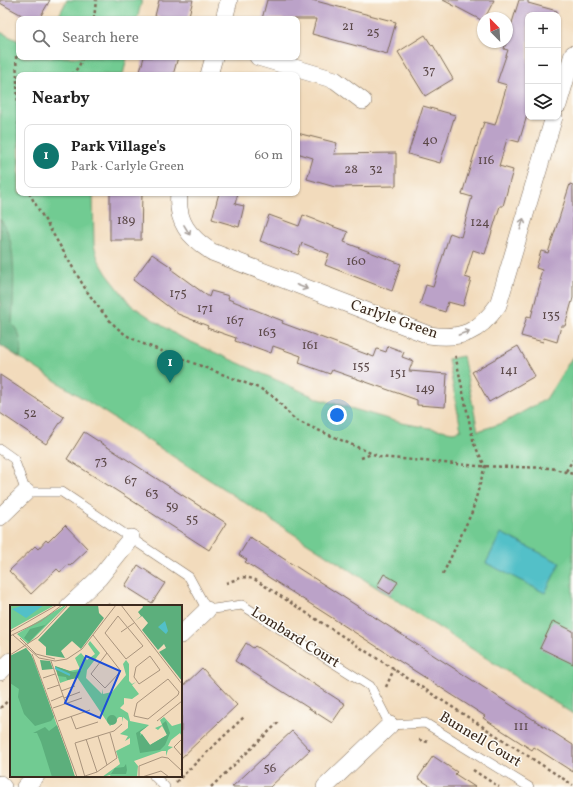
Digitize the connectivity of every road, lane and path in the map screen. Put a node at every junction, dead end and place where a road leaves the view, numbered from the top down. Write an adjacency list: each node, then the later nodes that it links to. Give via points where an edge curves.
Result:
1 (96, 0): 3 (path)
2 (229, 0): 4 (street)
3 (94, 16)
4 (225, 16)
5 (573, 54): 13 (street)
6 (16, 60): 10 (path)
7 (82, 60): 11 (path)
8 (213, 60): 12 (street)
9 (268, 60): 14 (street, via 335,80)
10 (17, 72)
11 (74, 72)
12 (210, 72)
13 (561, 95)
14 (363, 101)
15 (553, 120): 17 (street, Carlyle Green, one-way to 15, via 180,218 188,233 212,252 429,335 444,338 461,335 478,327 489,318 498,305)
16 (31, 196): 20 (path, via 96,305 124,334 148,346 262,389 274,397 295,420)
17 (179, 196)
18 (454, 354): 23 (path, via 474,444)
19 (0, 449): 26 (lane, via 14,459)
20 (372, 454): 21 (path); 23 (path, via 380,457)
21 (361, 458)
22 (573, 460): 24 (path)
23 (485, 466): 24 (path, via 552,468); 29 (path, via 472,512)
24 (566, 471): 25 (path)
25 (573, 474)
26 (26, 492): 27 (street); 28 (lane, via 62,492)
27 (0, 517)
28 (131, 538): 31 (street, via 99,578); 32 (lane, via 189,577)
29 (443, 574)
30 (226, 583): 35 (path, via 243,577 254,579)
31 (71, 605)
32 (207, 610): 33 (street); 42 (lane, Lombard Court, via 242,605 370,686)
33 (182, 634)
34 (10, 662): 36 (street)
35 (394, 669): 37 (path); 48 (path)
36 (0, 672)
37 (385, 688)
38 (10, 699): 39 (path)
39 (0, 708)
40 (245, 716): 43 (path)
41 (280, 721): 53 (path)
42 (390, 725): 54 (street); 55 (lane, Bunnell Court, via 424,723)
43 (182, 776)
44 (35, 777): 50 (street)
45 (155, 777): 51 (lane)
46 (181, 777): 52 (path)
47 (0, 784): 49 (street)
48 (573, 785)
49 (3, 787)
50 (24, 787)
51 (165, 787)
52 (171, 787)
53 (211, 787)
54 (325, 787)
55 (529, 787)

